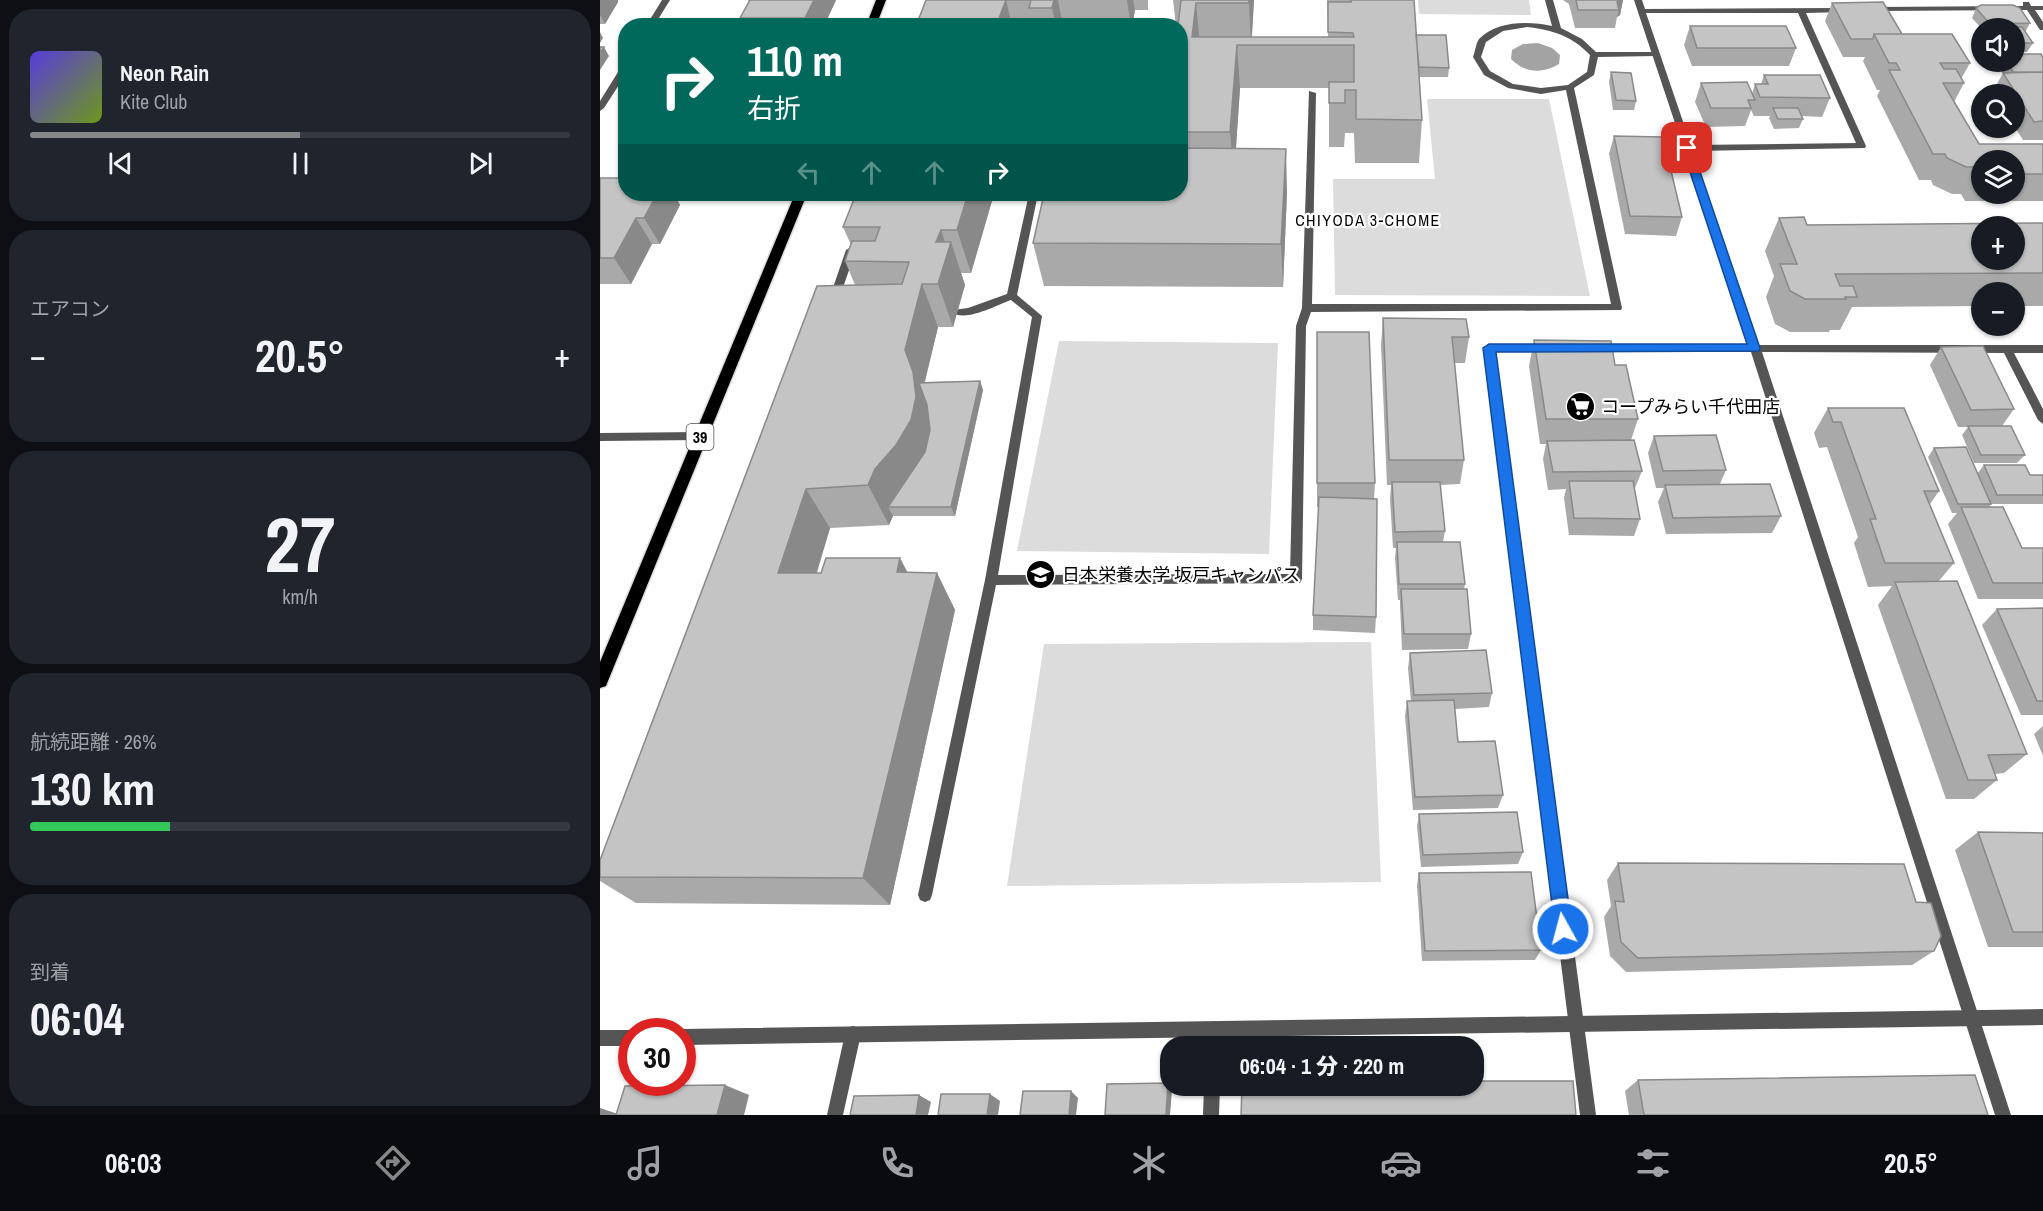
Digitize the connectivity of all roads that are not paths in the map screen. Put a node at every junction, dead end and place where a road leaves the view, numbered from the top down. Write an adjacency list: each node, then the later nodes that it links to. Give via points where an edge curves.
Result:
1 (666, 0): 10 (street)
2 (881, 0): 11 (main road)
3 (1550, 0): 12 (street)
4 (1638, 0): 9 (street)
5 (2024, 0): 6 (street)
6 (2029, 8): 7 (street); 8 (street); 13 (street)
7 (2043, 8)
8 (1801, 10): 9 (street); 20 (street, via 1862,146)
9 (1641, 11): 14 (street)
10 (655, 18)
11 (874, 18)
12 (1557, 28): 15 (street, via 1581,39); 17 (street, via 1527,25 1501,29 1482,41 1477,57 1487,73 1511,86 1541,91)
13 (2043, 28)
14 (1656, 54): 15 (street); 20 (street)
15 (1594, 55): 17 (street, via 1591,73)
16 (618, 79): 19 (street)
17 (1570, 87): 25 (street, via 1617,308)
18 (1312, 93): 25 (street)
19 (600, 108)
20 (1687, 148): 30 (street)
21 (798, 201): 34 (main road, 39)
22 (1032, 201): 24 (street)
23 (855, 237): 26 (street)
24 (1012, 296): 27 (street, via 969,312); 36 (street, via 1036,316)
25 (1307, 308): 36 (street, via 1301,326 1296,579)
26 (829, 312)
27 (957, 312)
28 (1558, 348): 41 (street, via 1489,348)
29 (1581, 348): 30 (street)
30 (1755, 348): 32 (street); 40 (street)
31 (2043, 349): 32 (street)
32 (2007, 350): 33 (street)
33 (2043, 420)
34 (700, 436): 35 (street); 37 (main road, 39)
35 (600, 437)
36 (991, 580): 38 (street)
37 (600, 681)
38 (925, 895)
39 (2043, 1017): 40 (street)
40 (1972, 1018): 41 (street); 52 (street)
41 (1575, 1022): 42 (street); 51 (street)
42 (1215, 1029): 43 (street); 44 (street)
43 (853, 1034): 45 (street); 49 (street)
44 (1215, 1036)
45 (696, 1037)
46 (600, 1038): 47 (street)
47 (618, 1038)
48 (1212, 1096): 50 (street)
49 (835, 1115)
50 (1211, 1115)
51 (1588, 1115)
52 (2004, 1115)

